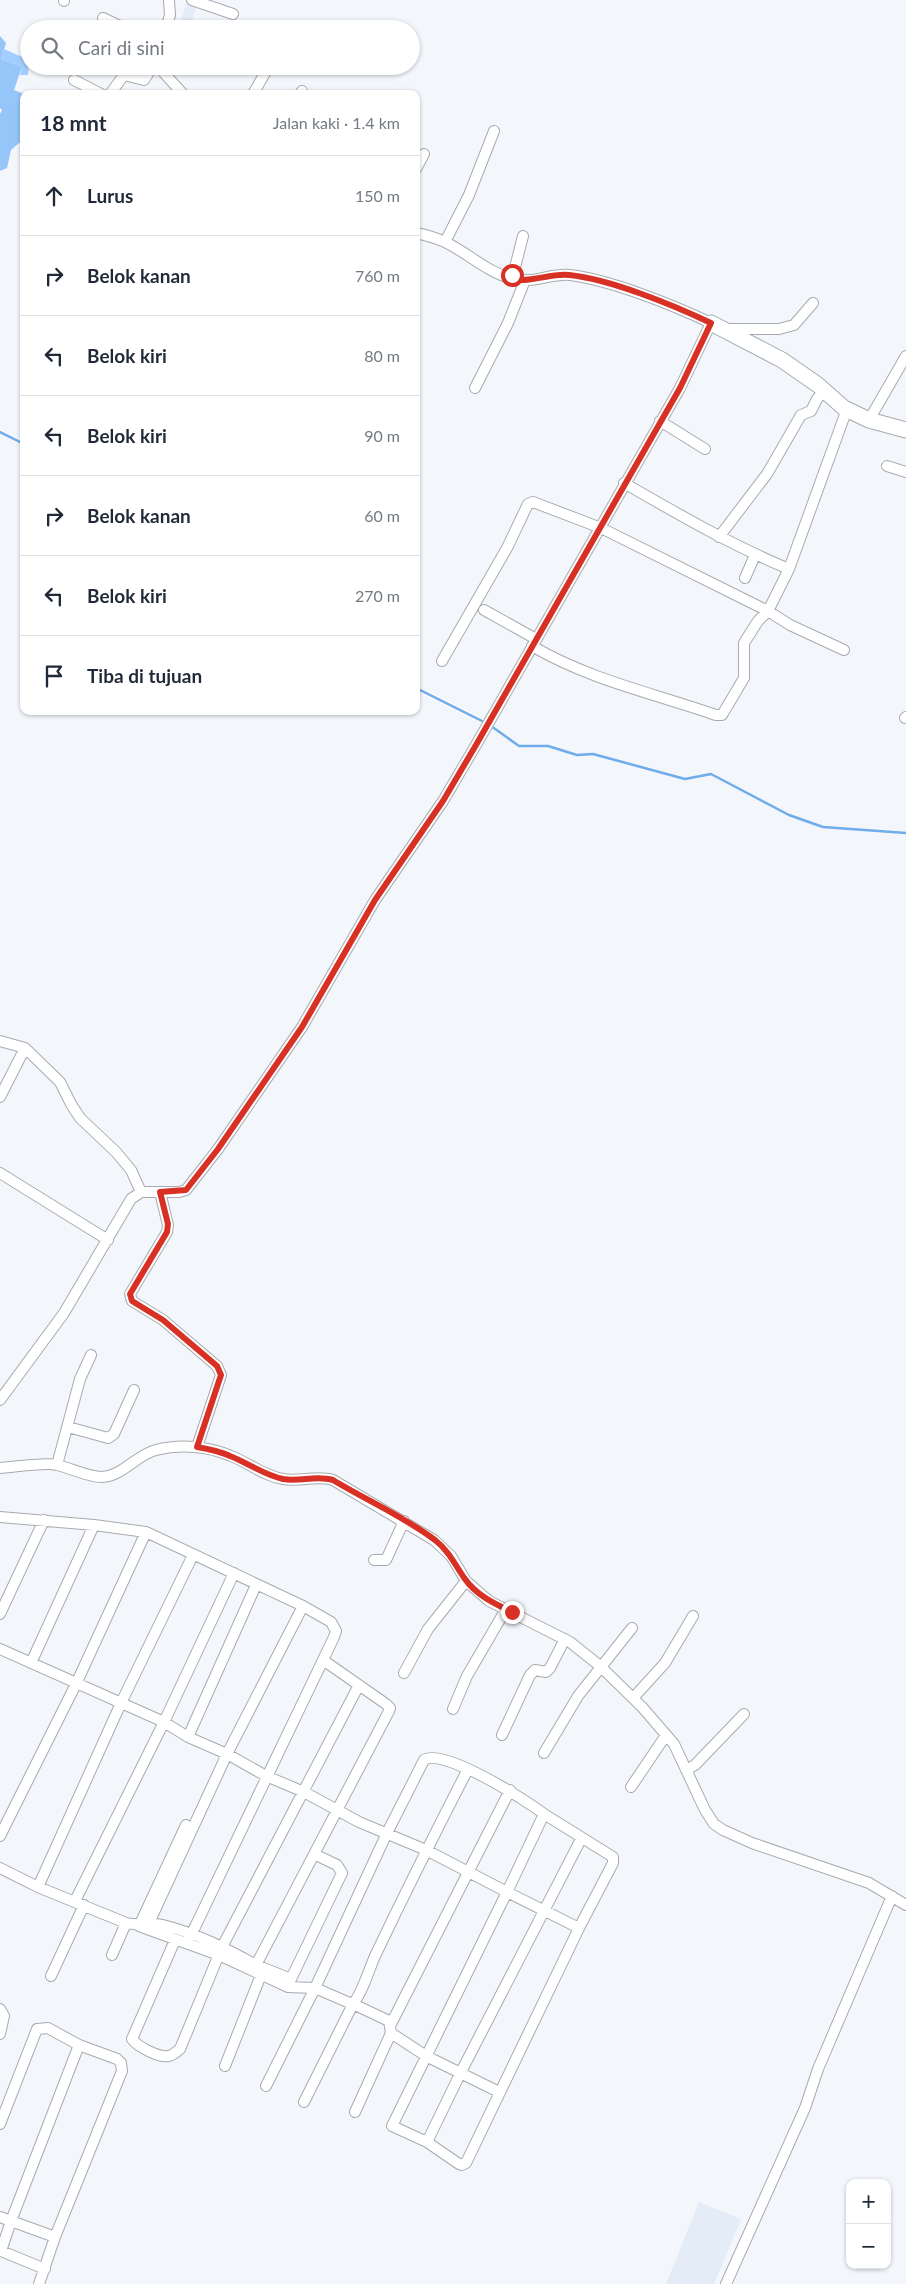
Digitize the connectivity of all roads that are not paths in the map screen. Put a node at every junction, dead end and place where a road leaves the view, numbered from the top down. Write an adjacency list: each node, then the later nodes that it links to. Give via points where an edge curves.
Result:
1 (170, 0): 6 (street)
2 (192, 0): 3 (street)
3 (233, 14)
4 (103, 18): 5 (street)
5 (107, 20)
6 (169, 20)
7 (124, 75): 9 (street, via 144,80)
8 (124, 75): 14 (street)
9 (147, 75)
10 (166, 75): 15 (street)
11 (264, 75): 16 (street)
12 (74, 80): 13 (street)
13 (93, 90)
14 (113, 90)
15 (180, 90)
16 (255, 90)
17 (494, 131): 22 (street, via 470,195)
18 (424, 154): 19 (street)
19 (420, 162)
20 (420, 234): 22 (street)
21 (523, 236): 23 (street)
22 (445, 242): 23 (street, via 497,273)
23 (513, 275): 24 (street)
24 (525, 280): 26 (street, via 565,275 587,278); 30 (street, via 508,323)
25 (813, 303): 27 (street, via 796,323 779,329)
26 (711, 323): 27 (street); 34 (street, via 680,388)
27 (725, 329): 31 (street, via 782,360)
28 (906, 356): 29 (street)
29 (902, 373): 33 (street)
30 (475, 388)
31 (824, 391): 32 (street); 41 (street, via 811,412 801,415 777,458)
32 (847, 410): 33 (street); 43 (street)
33 (869, 420): 35 (street)
34 (660, 421): 36 (street); 39 (street)
35 (906, 430)
36 (705, 448)
37 (887, 466): 38 (street)
38 (906, 472)
39 (624, 483): 40 (street); 41 (street)
40 (601, 528): 46 (street); 47 (street); 49 (street, via 530,503)
41 (719, 537): 42 (street)
42 (755, 555): 43 (street); 44 (street)
43 (789, 569): 46 (street)
44 (745, 578)
45 (484, 610): 47 (street)
46 (768, 611): 47 (street, via 746,637 744,678 719,716 586,674); 48 (street)
47 (534, 642): 55 (street, via 472,753 379,893 302,1027 190,1186 182,1191)
48 (844, 650)
49 (442, 662)
50 (0, 1041): 51 (street)
51 (25, 1048): 52 (street); 54 (street, via 60,1082 80,1118 131,1170)
52 (0, 1097)
53 (0, 1173): 56 (street)
54 (141, 1192): 55 (street); 56 (street, via 131,1199)
55 (160, 1192): 61 (street, via 167,1232 130,1294 132,1301 163,1320 220,1370)
56 (108, 1240): 59 (street, via 64,1313)
57 (91, 1355): 60 (street, via 80,1380)
58 (134, 1390): 60 (street, via 114,1434 108,1438)
59 (0, 1400)
60 (68, 1427): 62 (street)
61 (197, 1447): 62 (street, via 156,1450 117,1473 101,1477); 66 (street, via 232,1456 284,1479 323,1477 333,1480)
62 (57, 1465): 63 (street)
63 (0, 1468)
64 (0, 1517): 65 (street)
65 (44, 1520): 67 (street); 76 (street)
66 (404, 1521): 70 (street, via 386,1560); 72 (street, via 441,1546)
67 (94, 1525): 68 (street); 83 (street)
68 (146, 1532): 69 (street); 85 (street)
69 (193, 1555): 71 (street); 88 (street)
70 (374, 1560)
71 (234, 1573): 73 (street); 91 (street)
72 (466, 1580): 75 (street, via 489,1601); 84 (street, via 428,1629)
73 (256, 1585): 74 (street); 94 (street)
74 (303, 1606): 81 (street, via 334,1625 336,1631); 95 (street)
75 (506, 1609): 79 (street); 89 (street, via 467,1676)
76 (0, 1614)
77 (694, 1616): 87 (street, via 665,1663)
78 (632, 1628): 82 (street)
79 (564, 1639): 82 (street); 92 (street, via 550,1668 546,1672 536,1670 530,1675)
80 (0, 1649): 83 (street)
81 (323, 1660): 86 (street); 99 (street)
82 (604, 1661): 87 (street); 96 (street, via 578,1696)
83 (31, 1663): 85 (street)
84 (404, 1673)
85 (76, 1684): 88 (street); 106 (street)
86 (359, 1685): 102 (street); 103 (street, via 386,1704 390,1711)
87 (638, 1693): 93 (street)
88 (121, 1704): 91 (street); 112 (street)
89 (453, 1709)
90 (744, 1714): 97 (street)
91 (164, 1722): 94 (street); 115 (street)
92 (502, 1735)
93 (666, 1735): 97 (street); 100 (street)
94 (188, 1737): 95 (street)
95 (224, 1752): 99 (street); 119 (street)
96 (544, 1753)
97 (690, 1767): 114 (street, via 705,1810 714,1824 723,1830 869,1883)
98 (468, 1769): 101 (street); 105 (street, via 426,1759); 108 (street)
99 (266, 1776): 102 (street); 121 (street)
100 (631, 1787)
101 (510, 1790): 104 (street); 111 (street)
102 (304, 1792): 103 (street); 122 (street)
103 (338, 1810): 105 (street); 109 (street)
104 (544, 1814): 107 (street); 113 (street)
105 (387, 1833): 108 (street); 128 (street)
106 (0, 1836)
107 (581, 1839): 117 (street); 120 (street, via 609,1852 613,1863)
108 (426, 1850): 111 (street); 129 (street)
109 (314, 1854): 124 (street); 127 (street, via 337,1865 342,1873)
110 (0, 1868): 112 (street)
111 (468, 1871): 113 (street); 131 (street)
112 (38, 1887): 115 (street)
113 (507, 1892): 117 (street); 134 (street)
114 (892, 1896): 116 (street); 149 (street, via 818,2069 805,2108)
115 (79, 1903): 118 (street); 126 (street)
116 (906, 1905)
117 (544, 1910): 120 (street); 136 (street)
118 (126, 1923): 119 (street); 123 (street)
119 (144, 1924): 121 (street); 121 (street)
120 (579, 1928): 138 (street)
121 (184, 1939): 122 (street); 122 (street, via 132,2039 135,2044 161,2056 167,2057 180,2049)
122 (221, 1951): 124 (street); 125 (street)
123 (112, 1955)
124 (256, 1964): 127 (street)
125 (261, 1975): 127 (street); 135 (street)
126 (51, 1976)
127 (289, 1983): 128 (street)
128 (312, 1985): 129 (street); 137 (street)
129 (353, 2004): 131 (street, via 386,2018); 139 (street)
130 (0, 2009): 132 (street, via 4,2016)
131 (391, 2028): 134 (street); 140 (street)
132 (0, 2034)
133 (79, 2045): 141 (street, via 48,2028 37,2029); 144 (street); 145 (street, via 117,2059 123,2067)
134 (426, 2056): 136 (street); 142 (street, via 392,2126)
135 (225, 2066)
136 (461, 2072): 138 (street); 142 (street)
137 (266, 2086)
138 (499, 2092): 142 (street, via 464,2165)
139 (304, 2102)
140 (355, 2112)
141 (0, 2124)
142 (427, 2142)
143 (0, 2217): 144 (street)
144 (11, 2221): 145 (street); 146 (street)
145 (55, 2237): 147 (street)
146 (0, 2251): 147 (street)
147 (45, 2269): 148 (street)
148 (39, 2284)
149 (726, 2284)

